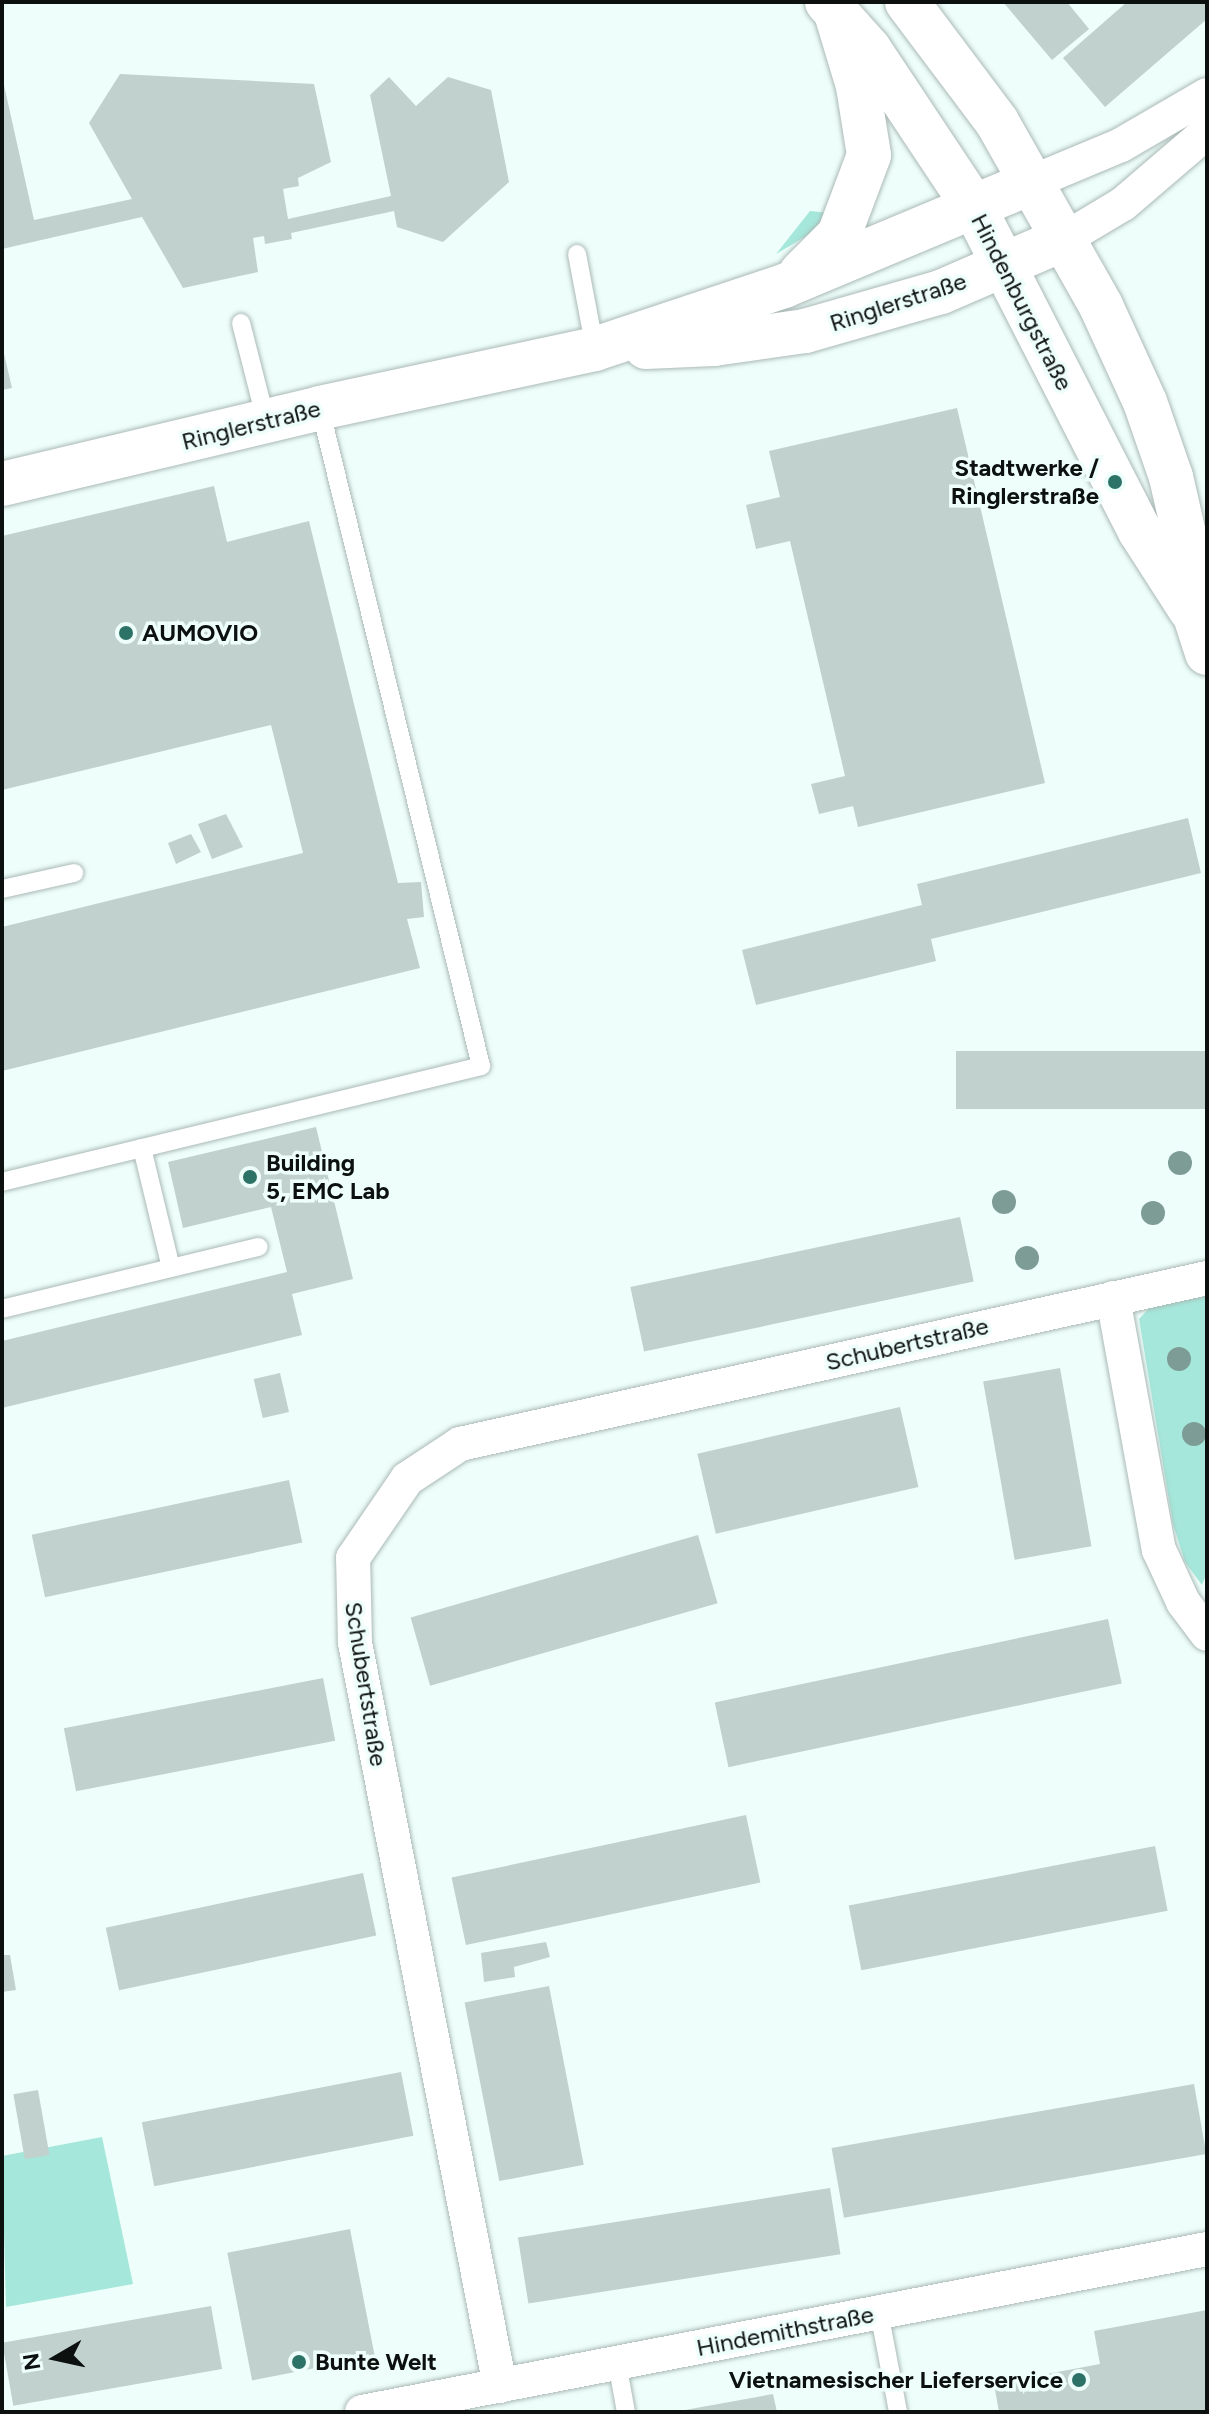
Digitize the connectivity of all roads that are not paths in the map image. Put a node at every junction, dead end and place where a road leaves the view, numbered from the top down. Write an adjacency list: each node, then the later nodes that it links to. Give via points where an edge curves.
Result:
1 (907, 2): 5 (street, Hindenburgstraße)
2 (831, 6): 6 (street, Hindenburgstraße, via 869,49); 10 (street, via 858,86 869,155 839,235 819,260)
3 (1207, 95): 5 (street, via 1091,158)
4 (1207, 132): 7 (street, Ringlerstraße, via 1123,204)
5 (1035, 181): 6 (street, Ringlerstraße); 7 (street, Hindenburgstraße)
6 (974, 207): 9 (street, Hindenburgstraße); 10 (street, Ringlerstraße)
7 (1066, 238): 9 (street, Ringlerstraße); 16 (street, Hindenburgstraße, via 1145,402 1187,547)
8 (577, 254): 12 (lane)
9 (1003, 266): 12 (street, Ringlerstraße, via 921,300 805,331 714,344); 16 (street, Hindenburgstraße, via 1140,531)
10 (784, 286): 12 (street, Ringlerstraße)
11 (241, 323): 14 (lane)
12 (595, 349): 13 (street, Ringlerstraße)
13 (320, 408): 14 (street, Ringlerstraße); 19 (lane, via 481,1066)
14 (266, 421): 15 (street, Ringlerstraße)
15 (2, 484)
16 (1201, 634)
17 (74, 873): 18 (lane)
18 (2, 889)
19 (142, 1148): 20 (lane); 22 (lane)
20 (2, 1182)
21 (259, 1247): 22 (lane)
22 (171, 1268): 25 (lane)
23 (1207, 1278): 24 (street, Schubertstraße)
24 (1113, 1298): 26 (street, via 1159,1550 1183,1602); 30 (street, Schubertstraße, via 460,1444 407,1479 353,1558 355,1643)
25 (2, 1309)
26 (1207, 1634)
27 (1207, 2249): 28 (street, Hindemithstraße)
28 (879, 2312): 29 (street, Hindemithstraße); 33 (lane)
29 (617, 2363): 30 (street, Hindemithstraße); 32 (lane)
30 (500, 2386): 31 (street, Hindemithstraße)
31 (362, 2412)
32 (626, 2412)
33 (898, 2412)

